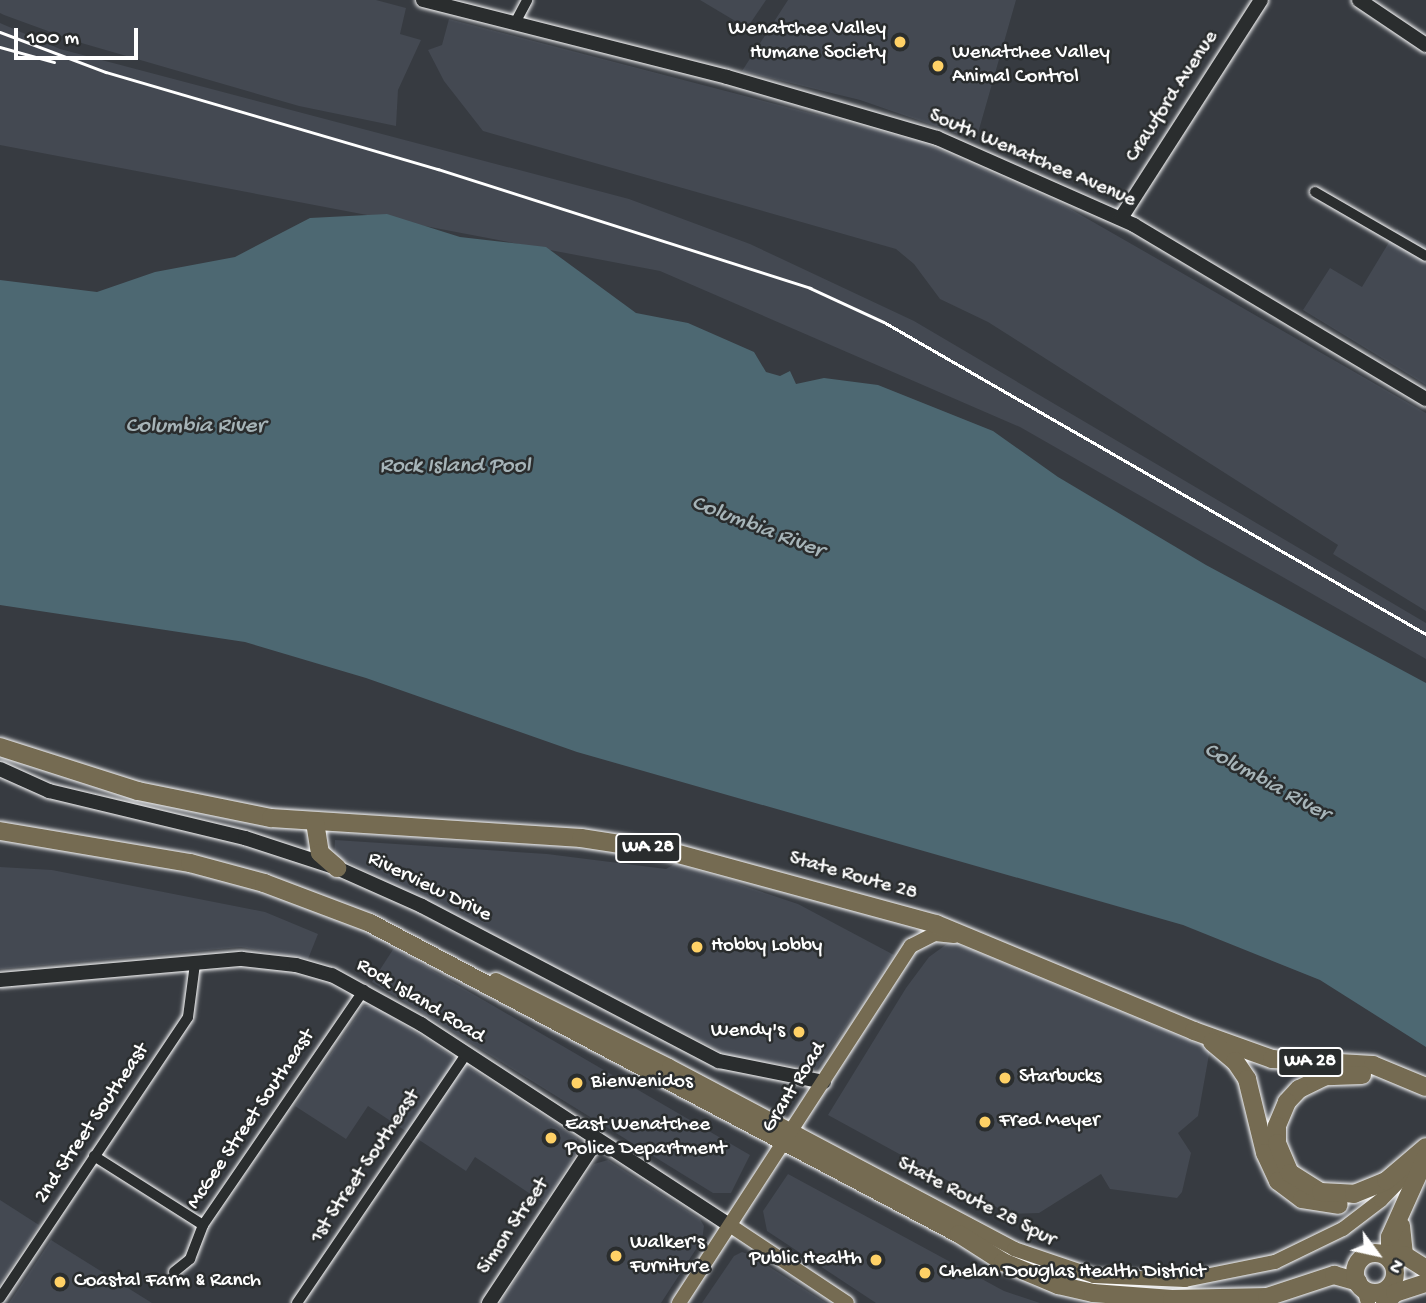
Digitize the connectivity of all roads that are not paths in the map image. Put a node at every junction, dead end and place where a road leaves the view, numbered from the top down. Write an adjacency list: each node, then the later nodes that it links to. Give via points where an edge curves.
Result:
1 (423, 0): 5 (main road, South Wenatchee Avenue)
2 (527, 0): 5 (street)
3 (1261, 0): 8 (main road, Crawford Avenue)
4 (1359, 0): 6 (main road)
5 (515, 23): 8 (main road, South Wenatchee Avenue, via 727,77 937,138)
6 (1426, 44)
7 (1315, 192): 9 (street)
8 (1121, 218): 10 (main road, South Wenatchee Avenue)
9 (1426, 256)
10 (1426, 398)
11 (0, 747): 13 (highway, State Route 28 / WA 28, via 138,791 240,813)
12 (0, 769): 16 (main road, Riverview Drive, via 49,791)
13 (315, 822): 15 (highway); 18 (highway, State Route 28 / WA 28, via 581,838 671,852 823,891 936,924)
14 (0, 831): 27 (highway, via 107,846 264,883 414,944)
15 (317, 843): 16 (highway, via 313,854); 17 (highway, via 322,857)
16 (303, 857): 17 (main road, Riverview Drive)
17 (337, 868): 24 (main road, Riverview Drive, via 434,911 719,1061)
18 (970, 939): 22 (highway, State Route 28 / WA 28); 24 (main road, Grant Road, via 925,937 911,946)
19 (195, 964): 20 (main road, Rock Island Road); 21 (main road, Rock Island Road, via 242,959 296,965); 30 (street, 2nd Street Southeast, via 188,1017)
20 (0, 980)
21 (364, 990): 23 (main road, Rock Island Road); 33 (street, McGee Street Southeast)
22 (1194, 1031): 25 (highway, State Route 28 / WA 28, via 1272,1059 1373,1065); 29 (highway, via 1242,1069 1271,1169 1283,1186 1302,1199 1338,1205 1367,1199)
23 (467, 1053): 28 (main road, Rock Island Road); 42 (street, 1st Street Southeast)
24 (824, 1082): 27 (main road, Grant Road)
25 (1426, 1087)
26 (1426, 1099): 29 (highway, via 1380,1077 1326,1076 1292,1095 1279,1118 1277,1136 1284,1164 1295,1178 1335,1195 1381,1184)
27 (788, 1138): 34 (main road, Grant Road); 38 (main road, State Route 28 Spur, via 1039,1261 1108,1278); 38 (highway, via 1003,1262 1067,1287)
28 (597, 1140): 34 (main road, Rock Island Road); 43 (main road, Simon Street)
29 (1426, 1148): 38 (main road, via 1381,1200 1322,1242 1265,1266)
30 (94, 1156): 33 (street); 41 (street, 2nd Street Southeast)
31 (1426, 1156): 32 (highway); 38 (main road, via 1398,1196 1326,1250 1248,1280)
32 (1406, 1205): 35 (highway, via 1390,1237); 37 (highway, via 1400,1245)
33 (203, 1225): 36 (street, McGee Street Southeast, via 190,1259)
34 (731, 1226): 44 (main road, Grant Road); 45 (main road)
35 (1392, 1262): 37 (highway); 39 (highway, via 1378,1253 1364,1256 1356,1268); 40 (highway)
36 (174, 1272)
37 (1425, 1277): 40 (highway)
38 (1187, 1289): 39 (highway, via 1267,1297 1334,1275)
39 (1363, 1291): 40 (highway)
40 (1385, 1295)
41 (0, 1298)
42 (297, 1303)
43 (489, 1303)
44 (679, 1303)
45 (847, 1303)

